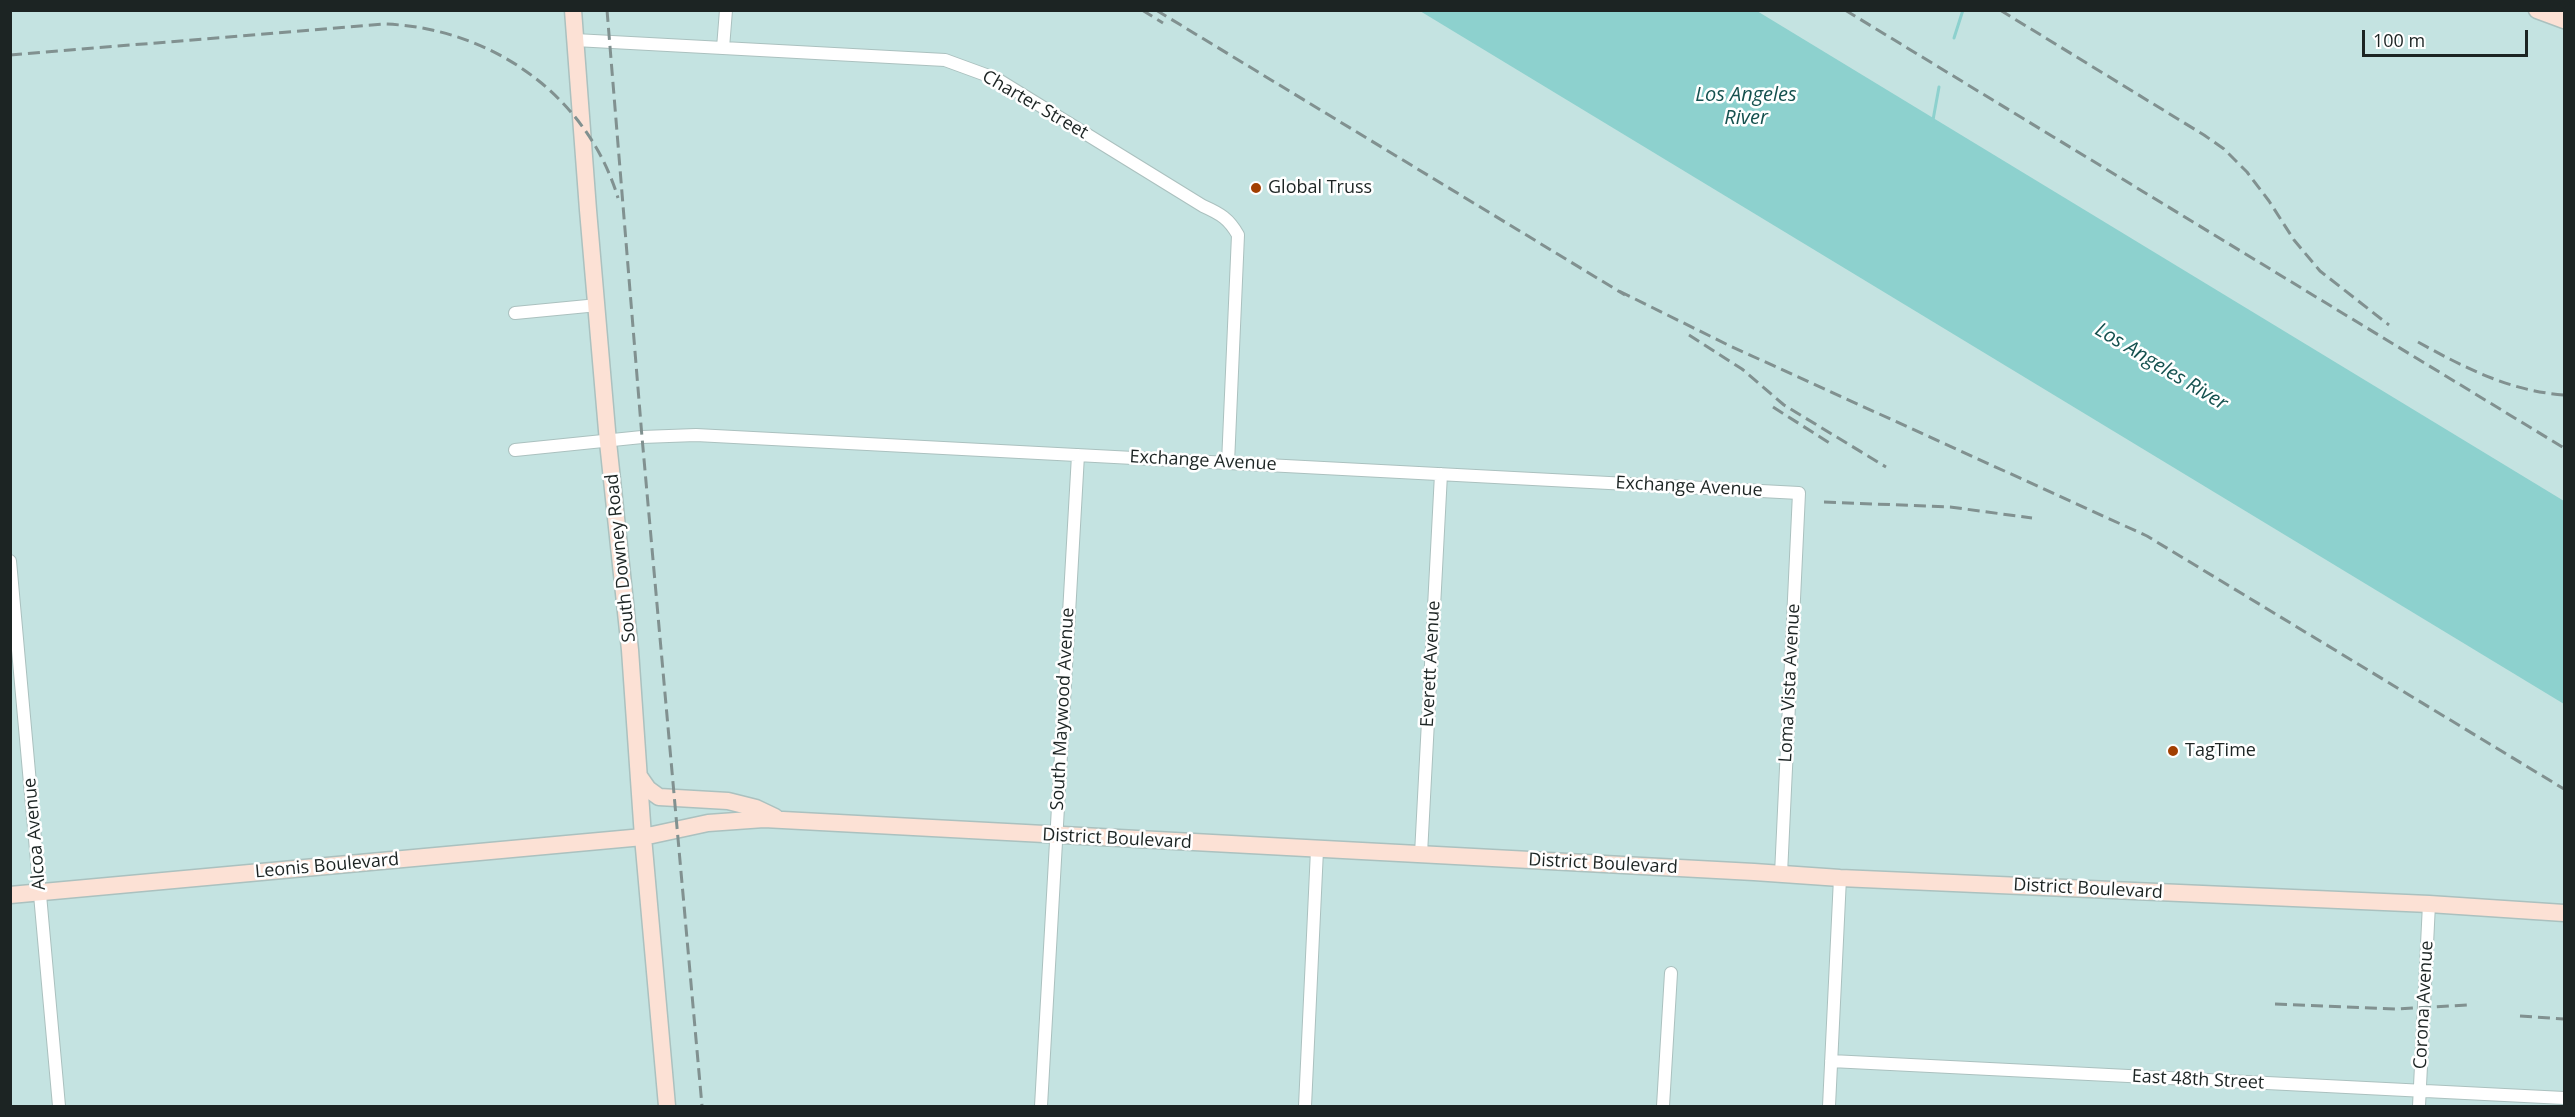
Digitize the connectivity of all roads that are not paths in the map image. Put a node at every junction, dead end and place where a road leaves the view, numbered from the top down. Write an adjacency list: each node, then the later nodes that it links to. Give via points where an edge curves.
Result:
1 (573, 10): 5 (main road, South Downey Road)
2 (726, 10): 6 (street)
3 (2537, 10): 4 (main road)
4 (2565, 20)
5 (575, 40): 6 (street, Charter Street); 7 (main road, South Downey Road)
6 (723, 48): 12 (street, Charter Street, via 945,60 997,79 1228,219 1238,236)
7 (598, 305): 8 (street); 9 (main road, South Downey Road)
8 (515, 313)
9 (608, 442): 10 (street, Exchange Avenue); 11 (street, Exchange Avenue, via 696,435); 16 (main road, South Downey Road)
10 (515, 450)
11 (1078, 455): 12 (street, Exchange Avenue); 18 (street, South Maywood Avenue)
12 (1228, 463): 13 (street, Exchange Avenue)
13 (1441, 474): 14 (street, Exchange Avenue); 21 (street, Everett Avenue)
14 (1799, 493): 22 (street, Loma Vista Avenue)
15 (10, 561): 24 (street, Alcoa Avenue)
16 (639, 776): 17 (main road, via 659,797 728,801); 19 (main road, South Downey Road)
17 (781, 820): 18 (main road, District Boulevard); 19 (main road, District Boulevard, via 724,821)
18 (1056, 836): 20 (main road, District Boulevard); 34 (street, South Maywood Avenue)
19 (643, 837): 24 (main road, Leonis Boulevard); 33 (main road, South Downey Road)
20 (1317, 850): 21 (main road, District Boulevard); 35 (street)
21 (1421, 854): 22 (main road, District Boulevard)
22 (1781, 874): 23 (main road, District Boulevard)
23 (1840, 878): 26 (main road, District Boulevard); 29 (street)
24 (40, 892): 25 (main road, Leonis Boulevard); 32 (street, Alcoa Avenue)
25 (10, 895)
26 (2430, 904): 27 (main road, District Boulevard); 30 (street, Corona Avenue)
27 (2565, 913)
28 (1671, 973): 36 (street)
29 (1831, 1061): 30 (street, East 48th Street); 37 (street)
30 (2420, 1091): 31 (street, East 48th Street); 38 (street, Corona Avenue)
31 (2565, 1098)
32 (58, 1107)
33 (668, 1107)
34 (1041, 1107)
35 (1305, 1107)
36 (1663, 1107)
37 (1829, 1107)
38 (2419, 1107)

